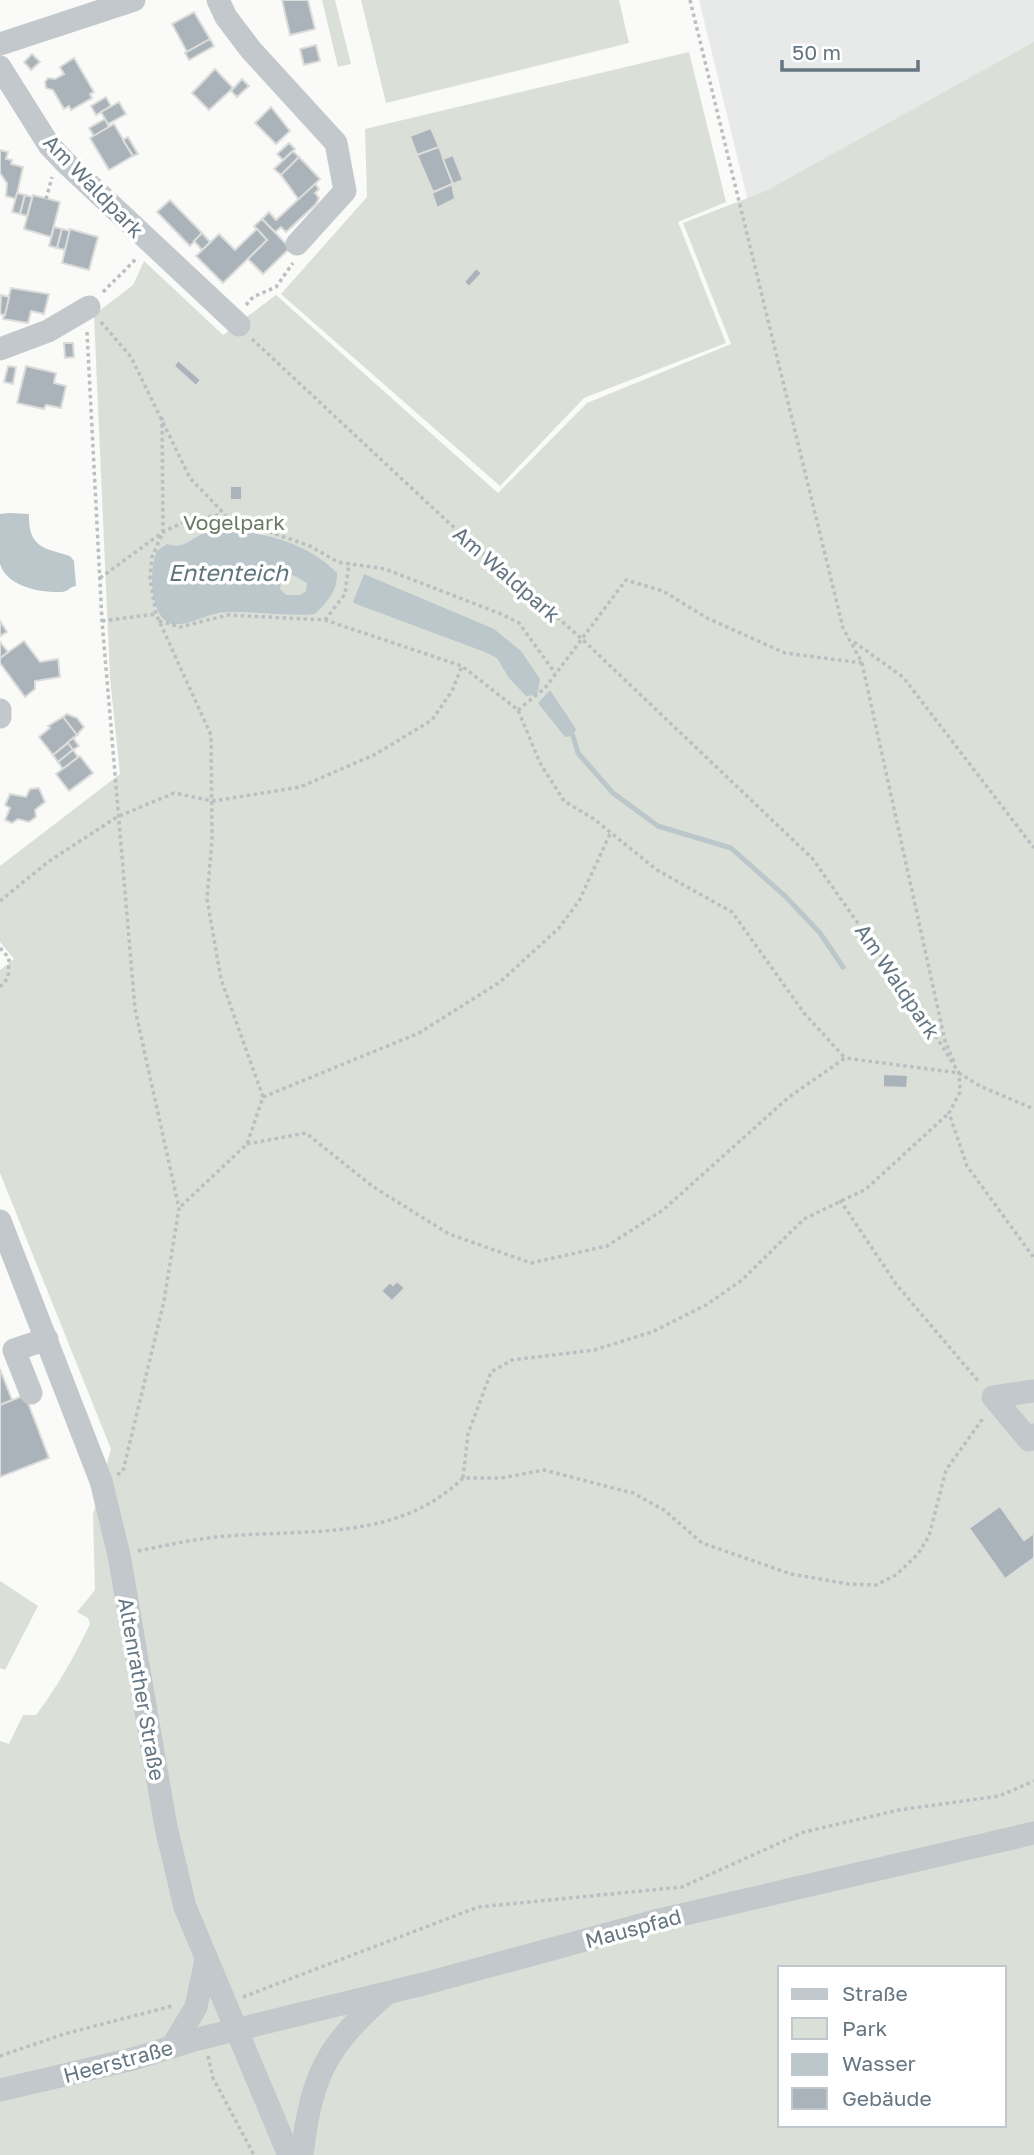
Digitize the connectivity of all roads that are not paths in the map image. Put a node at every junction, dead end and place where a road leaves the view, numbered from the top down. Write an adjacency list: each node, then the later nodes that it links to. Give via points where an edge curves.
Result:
1 (134, 0): 3 (street)
2 (218, 0): 5 (street, via 251,50 337,144 345,191)
3 (0, 44)
4 (0, 67): 7 (street, Am Waldpark, via 49,145)
5 (297, 244)
6 (89, 307): 8 (street, via 48,331)
7 (235, 322)
8 (0, 349)
9 (0, 710): 10 (street)
10 (0, 717)
11 (0, 1221): 12 (street, Altenrather Straße)
12 (47, 1339): 14 (street, via 14,1350); 17 (street, Altenrather Straße, via 101,1481 119,1555 166,1826 185,1907)
13 (1034, 1391): 15 (street, via 993,1398 1029,1440)
14 (31, 1393)
15 (1034, 1435)
16 (1034, 1833): 18 (street, Mauspfad, via 654,1922)
17 (206, 1960): 19 (street, Altenrather Straße); 20 (street, via 196,2007)
18 (390, 1992): 19 (street, Mauspfad); 23 (street, via 327,2057 311,2097)
19 (235, 2031): 20 (street, Heerstraße); 22 (street, Altenrather Straße)
20 (172, 2047): 21 (street, Heerstraße)
21 (0, 2090)
22 (289, 2155)
23 (302, 2155)

